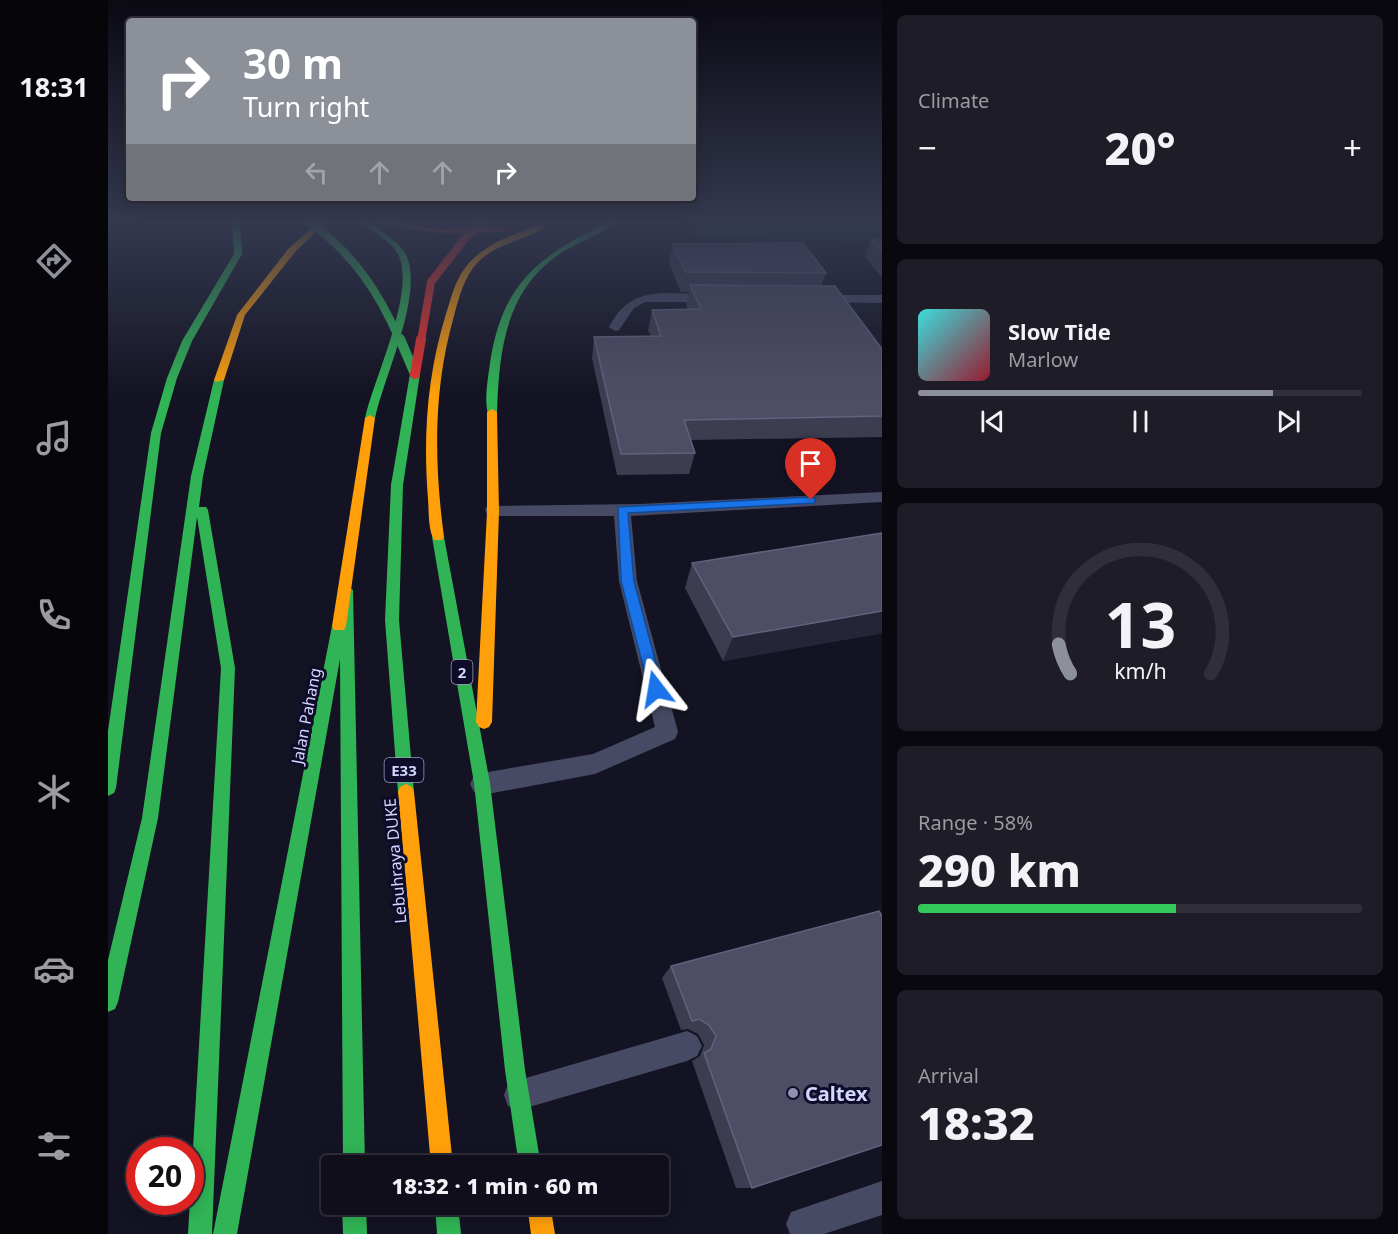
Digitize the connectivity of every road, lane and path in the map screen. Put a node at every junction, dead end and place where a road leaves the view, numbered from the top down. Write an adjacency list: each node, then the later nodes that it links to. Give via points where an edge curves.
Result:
1 (223, 280): 19 (main road, via 187,341 156,433)
2 (269, 280): 13 (main road, via 241,315 222,369)
3 (373, 280): 12 (main road, bridge)
4 (408, 280): 17 (main road, Jalan Pahang, via 408,292 373,399)
5 (433, 280): 12 (main road, E33, bridge)
6 (461, 280): 18 (main road, 2, via 435,368 432,440 436,529)
7 (526, 280): 15 (main road, via 518,288 499,332 492,409)
8 (733, 298): 11 (lane, via 637,301 622,314)
9 (802, 299): 10 (lane)
10 (882, 299)
11 (615, 327)
12 (415, 374): 24 (main road, Lebuhraya DUKE / E33, via 397,485 392,620 414,899)
13 (196, 476): 20 (main road, via 150,818); 30 (main road, via 228,668)
14 (882, 497): 16 (lane)
15 (493, 510): 16 (lane); 18 (main road)
16 (622, 510): 18 (lane, via 628,581 667,732 595,764)
17 (346, 590): 23 (main road); 31 (main road, Jalan Pahang)
18 (482, 784): 22 (main road, 2)
19 (108, 788)
20 (108, 1002)
21 (687, 1046): 22 (lane)
22 (517, 1096): 25 (main road, 2)
23 (354, 1155)
24 (441, 1155)
25 (528, 1155)
26 (882, 1198): 35 (lane, via 803,1224)
27 (354, 1215): 32 (main road)
28 (447, 1215): 33 (main road)
29 (540, 1215): 34 (main road)
30 (200, 1234)
31 (225, 1234)
32 (355, 1234)
33 (449, 1234)
34 (543, 1234)
35 (807, 1234)

